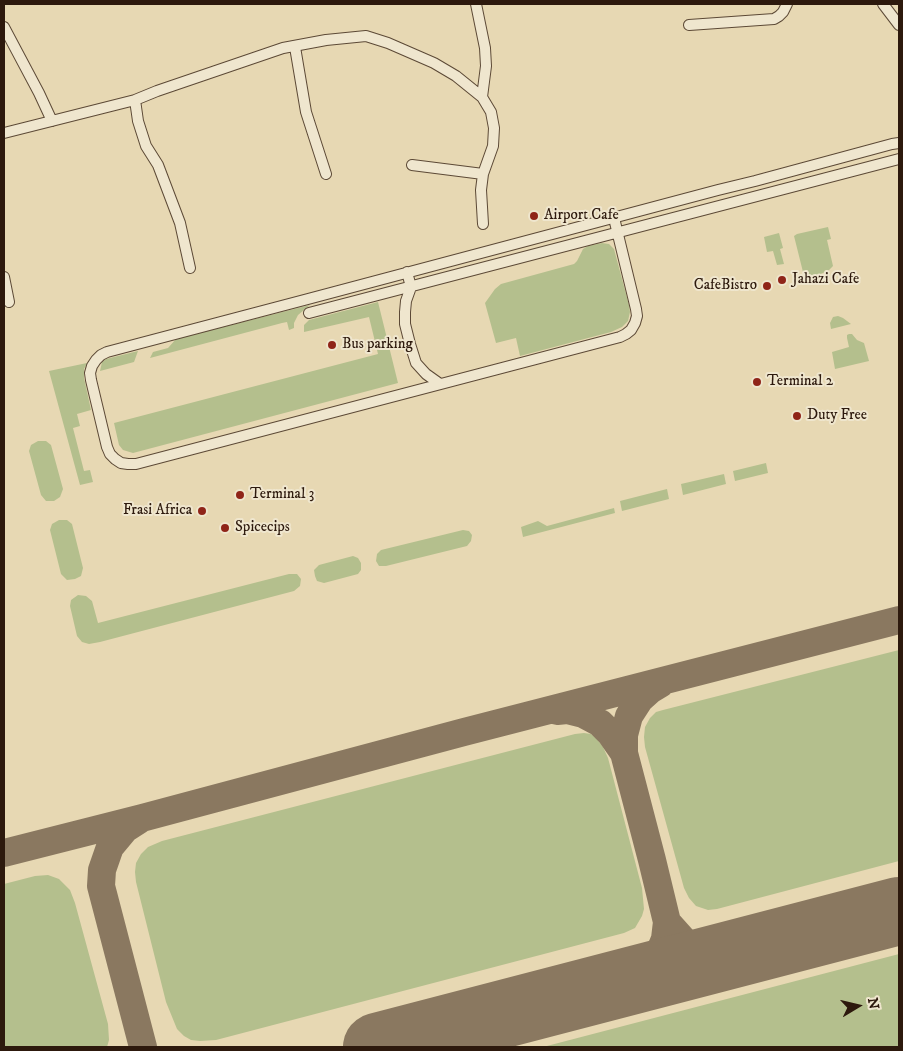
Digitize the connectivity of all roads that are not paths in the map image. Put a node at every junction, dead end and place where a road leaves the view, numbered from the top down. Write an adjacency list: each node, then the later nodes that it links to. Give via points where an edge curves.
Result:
1 (476, 4): 8 (street, via 485,48)
2 (787, 4): 4 (street, via 774,19)
3 (883, 4): 5 (street)
4 (689, 25)
5 (899, 25)
6 (4, 27): 10 (street)
7 (295, 47): 8 (street, via 366,36 434,63); 9 (street, via 283,48); 15 (street, via 306,112)
8 (482, 98): 16 (street, via 491,112 494,128 493,146)
9 (135, 100): 10 (street); 20 (street, via 146,146 158,165 180,223)
10 (52, 121): 11 (street)
11 (4, 133)
12 (899, 143): 17 (street)
13 (899, 159): 19 (street)
14 (412, 165): 16 (street)
15 (326, 174)
16 (483, 174): 18 (street)
17 (614, 218): 19 (street); 21 (street)
18 (484, 224)
19 (618, 233): 23 (street); 26 (street, via 636,310 631,330 620,337)
20 (190, 268)
21 (407, 272): 23 (street); 26 (street, via 101,355 90,373 110,454 121,463 136,464)
22 (4, 277): 24 (street)
23 (411, 287): 25 (street); 26 (street, via 405,312 410,344 416,363)
24 (9, 302)
25 (309, 313)
26 (440, 384)

